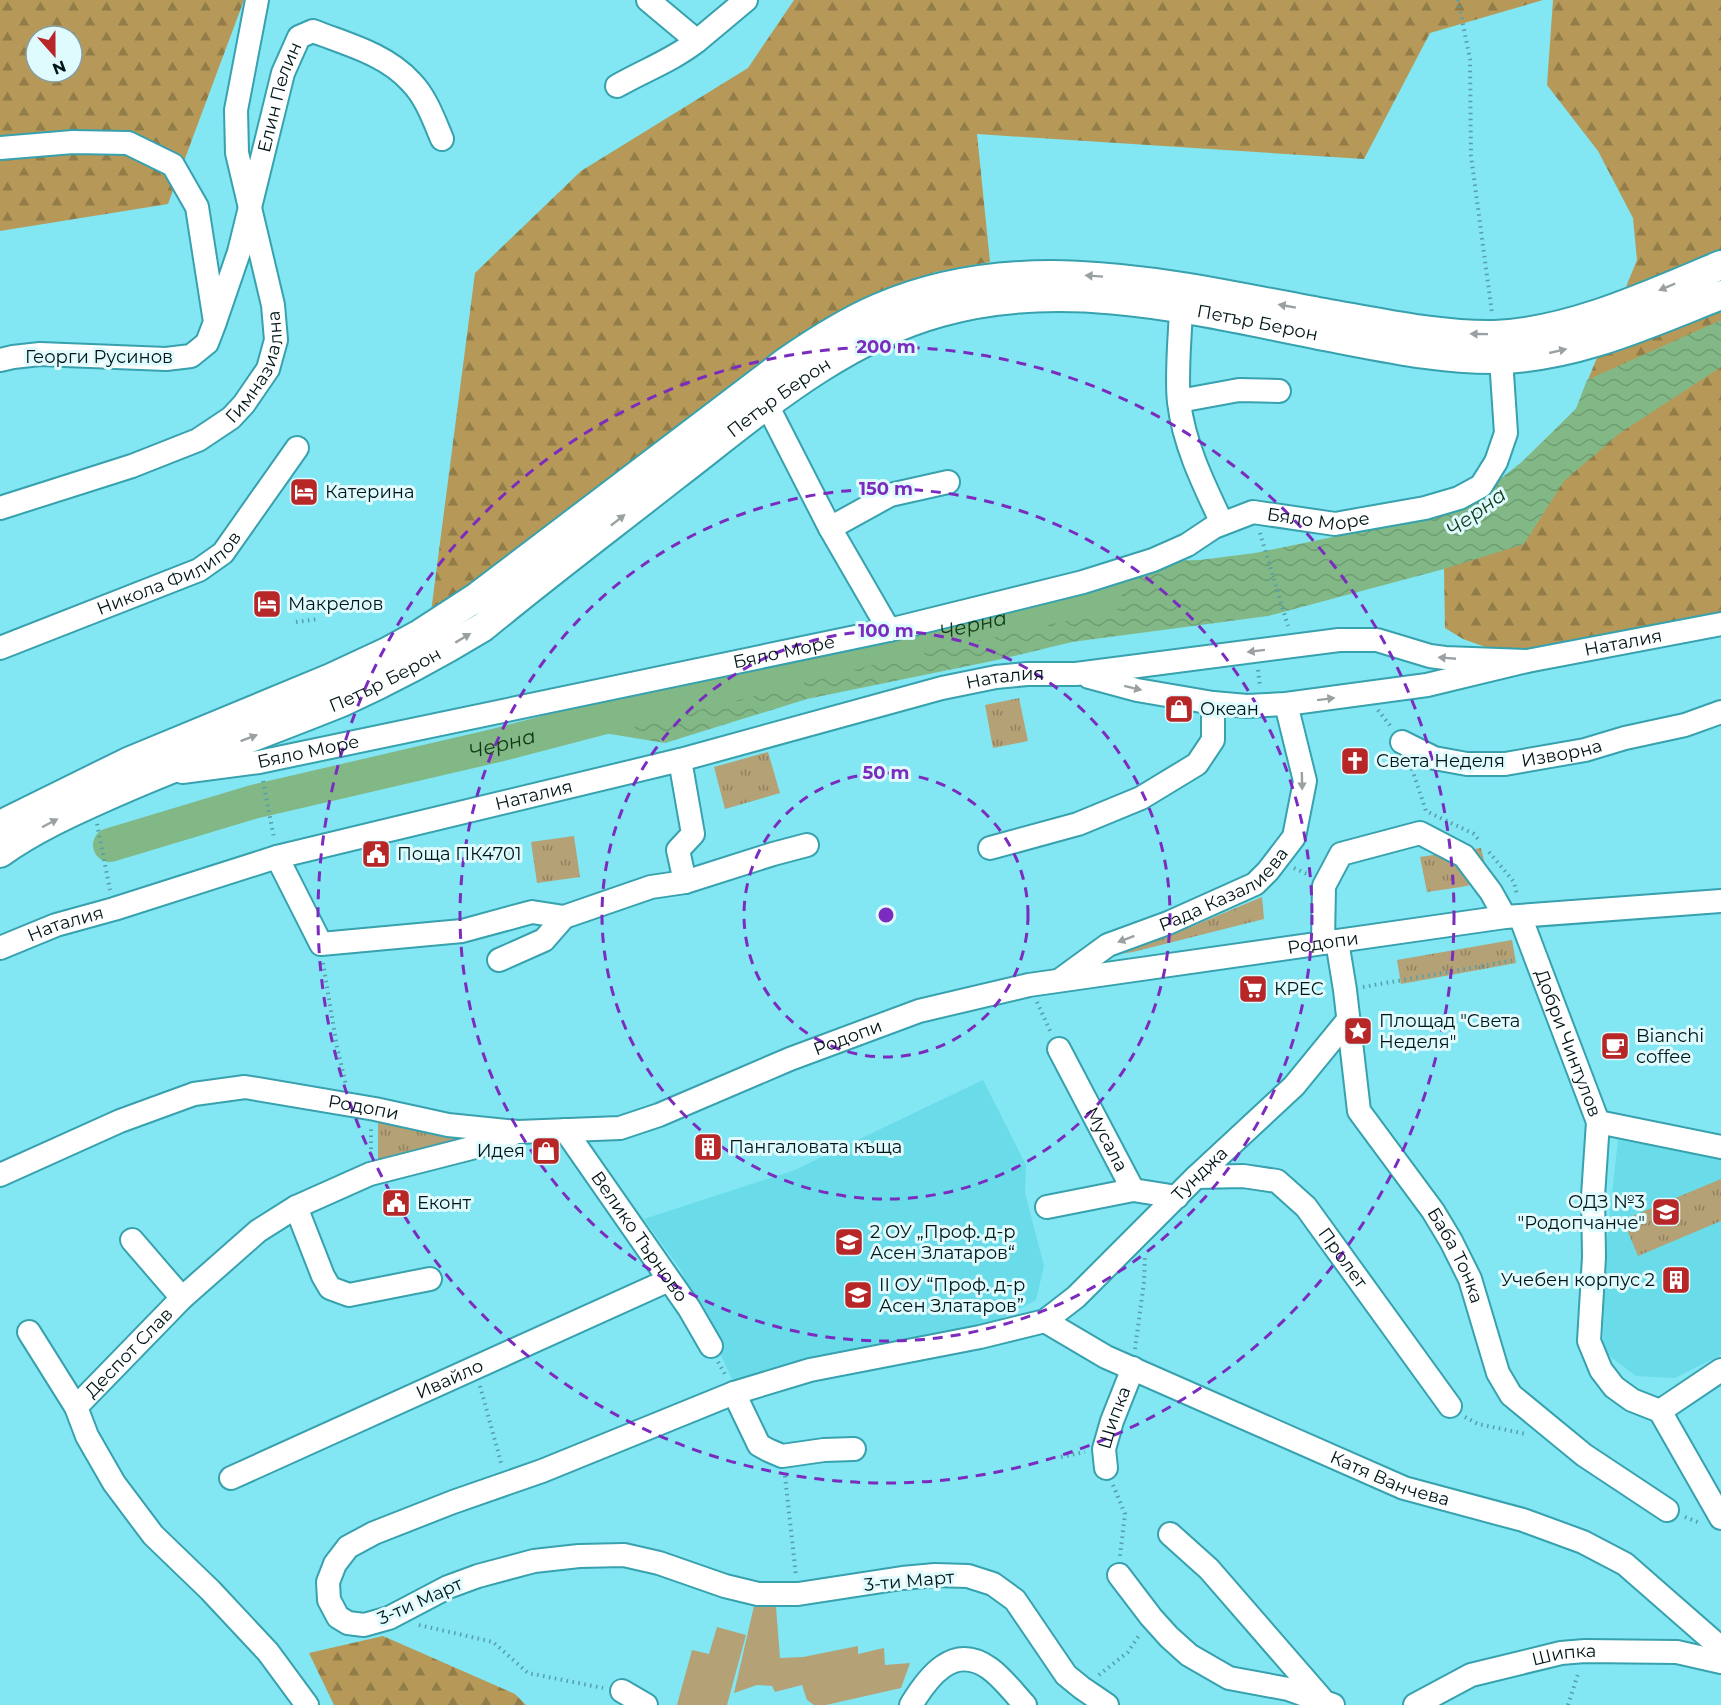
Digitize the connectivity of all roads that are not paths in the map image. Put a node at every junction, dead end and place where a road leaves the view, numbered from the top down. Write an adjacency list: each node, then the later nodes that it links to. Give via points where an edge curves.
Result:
1 (257, 0): 8 (street, Гимназиална, via 236,110 237,153)
2 (648, 0): 4 (street)
3 (746, 0): 4 (street)
4 (697, 41): 5 (street, via 682,53)
5 (617, 86)
6 (442, 139): 8 (street, Елин Пелин, via 412,82 385,59 313,31 299,37 283,73)
7 (0, 147): 12 (street, via 128,143 173,165 197,207)
8 (250, 204): 12 (street, Георги Русинов, via 239,252); 20 (street, Гимназиална, via 273,305 276,340 268,369 244,404 231,418 198,440 132,466)
9 (1721, 265): 13 (main road, Петър Берон, one-way to 13, via 1614,309 1550,326)
10 (1721, 295): 13 (main road, Петър Берон, one-way to 10, via 1533,357 1601,340)
11 (1181, 309): 13 (main road, Петър Берон, via 1425,356); 16 (street); 17 (main road, Петър Берон, via 1056,297 999,300 962,307 914,320 856,346)
12 (215, 322): 14 (street, Георги Русинов, via 207,343 191,356 166,359 40,354)
13 (1498, 347): 21 (street, Бяло Море, via 1506,433 1496,462 1481,486 1459,498 1425,508 1335,524 1253,512); 28 (main road, Петър Берон, one-way to 28, via 1464,334 1101,276 1008,276 925,292 878,308 811,345 452,614 387,652)
14 (0, 360)
15 (1279, 391): 16 (street, via 1239,390)
16 (1179, 401): 21 (street, via 1199,476)
17 (767, 405): 22 (street); 28 (main road, Петър Берон, one-way to 17, via 416,665 483,627)
18 (297, 448): 25 (street, Никола Филипов, via 223,553 199,570)
19 (948, 482): 22 (street, via 891,495)
20 (0, 508)
21 (1222, 523): 24 (street, Бяло Море, via 1153,560 1083,582)
22 (830, 528): 24 (street)
23 (1721, 624): 26 (street, Наталия)
24 (889, 630): 34 (street, Бяло Море, via 259,762)
25 (0, 648)
26 (1527, 661): 27 (street, Наталия, one-way to 27, via 1445,658 1360,639); 30 (street, Наталия, one-way to 26, via 1447,681)
27 (1076, 674): 29 (street, Наталия, one-way to 29, via 1137,690); 33 (street, Наталия, via 996,677 942,688)
28 (336, 690): 34 (main road, Петър Берон, one-way to 28); 35 (main road, Петър Берон, via 128,762)
29 (1214, 703): 30 (street, Наталия); 37 (street, via 1213,740 1197,764 1141,798 1078,824)
30 (1286, 704): 47 (street, Рада Казалиева, one-way to 47, via 1305,781 1294,837 1268,872 1255,884 1108,945)
31 (1721, 712): 32 (street, Изворна, via 1585,750 1505,764 1467,764 1434,758)
32 (1402, 742)
33 (680, 760): 39 (street, Наталия); 40 (street, via 693,834 678,850)
34 (151, 776): 38 (main road, Петър Берон, one-way to 34, via 54,821)
35 (0, 825)
36 (807, 845): 40 (street)
37 (990, 848)
38 (0, 853)
39 (278, 857): 42 (street, via 321,944 462,931 532,912); 45 (street, Наталия, via 56,925)
40 (684, 882): 42 (street, via 651,887)
41 (1721, 901): 43 (street, Родопи)
42 (564, 917): 46 (street, via 544,940)
43 (1512, 917): 44 (street, Родопи); 44 (street, Добри Чинтулов, via 1464,856 1420,833 1341,854 1324,885); 50 (street, Добри Чинтулов, via 1534,957)
44 (1330, 942): 47 (street, Родопи); 48 (street, Баба Тонка, via 1345,990)
45 (0, 948)
46 (499, 960)
47 (1058, 982): 51 (street, Родопи, via 919,1011 620,1128)
48 (1348, 1020): 55 (street, Тунджа, via 1294,1086); 76 (street, Баба Тонка, via 1359,1111 1451,1241 1470,1279 1498,1373 1511,1395 1584,1455)
49 (1059, 1049): 56 (street, Мусала)
50 (1598, 1122): 53 (street); 72 (street, Добри Чинтулов, via 1589,1341 1614,1387 1632,1400)
51 (565, 1130): 52 (street, Родопи); 62 (street, Велико Търново)
52 (518, 1132): 54 (street, Родопи, via 448,1125 245,1087 194,1094 120,1121); 58 (street, Деспот Слав, via 491,1143 370,1174)
53 (1721, 1147)
54 (0, 1175)
55 (1196, 1177): 57 (street, Тунджа); 70 (street, Пролет, via 1243,1176 1277,1181 1306,1208)
56 (1133, 1190): 57 (street, Мусала); 59 (street)
57 (1177, 1197): 64 (street, Тунджа, via 1076,1297)
58 (296, 1206): 61 (street, via 330,1288 350,1295); 63 (street, Деспот Слав, via 258,1231)
59 (1047, 1207)
60 (132, 1240): 63 (street)
61 (430, 1279)
62 (669, 1280): 66 (street, Велико Търново); 75 (street, Ивайло)
63 (182, 1298): 71 (street, Деспот Слав)
64 (1045, 1321): 67 (street, Катя Ванчева, via 1106,1357); 69 (street, 3-ти Март, via 810,1370)
65 (29, 1332): 71 (street)
66 (711, 1346)
67 (1133, 1368): 74 (street, Шипка, via 1104,1449); 80 (street, Катя Ванчева, via 1404,1488 1523,1520 1583,1542 1624,1564)
68 (1721, 1370): 72 (street)
69 (734, 1393): 73 (street, via 759,1445 782,1456); 88 (street, 3-ти Март, via 383,1529 348,1547 328,1582 333,1611 348,1623 364,1625 389,1618 478,1576 534,1561 579,1556 624,1555 758,1594 798,1594 913,1577 968,1576 993,1584 1015,1600 1066,1675)
70 (1450, 1406)
71 (76, 1407): 84 (street, Деспот Слав, via 87,1436 114,1483 153,1535 268,1652)
72 (1660, 1411): 77 (street)
73 (854, 1449)
74 (1106, 1468)
75 (231, 1478)
76 (1667, 1510)
77 (1715, 1522)
78 (1170, 1534): 83 (street, via 1209,1569)
79 (1119, 1575): 83 (street, via 1150,1617 1189,1654 1229,1678 1288,1689)
80 (1721, 1648)
81 (1721, 1662): 89 (street, Шипка, via 1677,1652 1561,1653 1471,1675)
82 (622, 1691): 85 (street)
83 (1328, 1703)
84 (307, 1705)
85 (646, 1705)
86 (911, 1705): 87 (street, via 926,1681 945,1664 970,1659 989,1668)
87 (1025, 1705)
88 (1107, 1705)
89 (1416, 1705)

